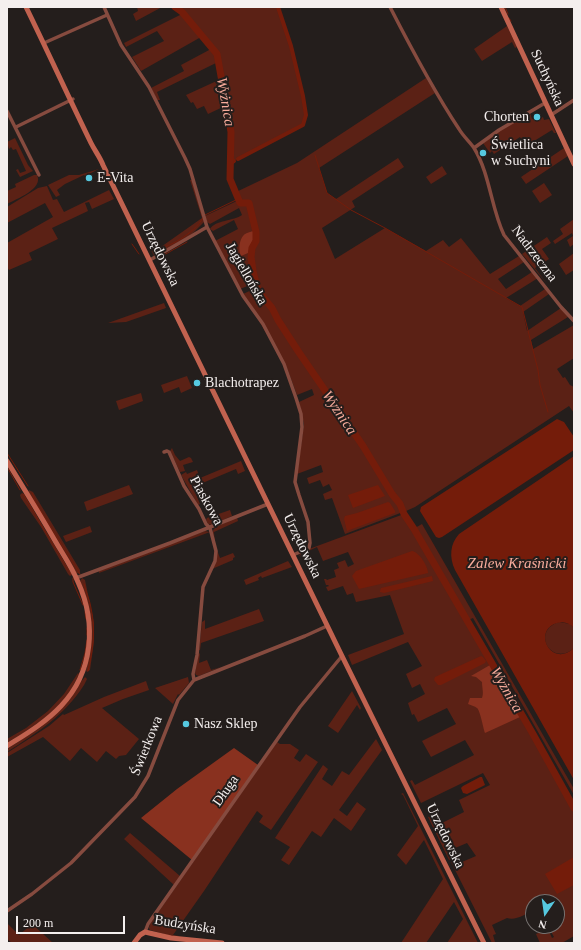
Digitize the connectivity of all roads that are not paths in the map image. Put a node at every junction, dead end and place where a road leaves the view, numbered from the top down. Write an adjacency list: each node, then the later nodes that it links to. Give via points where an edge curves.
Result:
1 (26, 7): 6 (street, Urzędowska)
2 (104, 7): 5 (street, Jagiellońska)
3 (390, 7): 13 (street, Nadrzeczna, via 409,45 459,130)
4 (501, 7): 9 (street, Suchyńska)
5 (107, 15): 6 (street); 16 (street, Jagiellońska, via 121,45 149,87 190,168)
6 (44, 43): 7 (street, Urzędowska)
7 (71, 99): 12 (street); 17 (street, Urzędowska, via 97,147)
8 (574, 100): 11 (street)
9 (545, 103): 11 (street, Suchyńska); 13 (street)
10 (7, 111): 12 (street)
11 (551, 115): 14 (street, Suchyńska)
12 (14, 126): 15 (street)
13 (474, 148): 18 (street, Nadrzeczna, via 504,235)
14 (574, 164)
15 (39, 175)
16 (207, 227): 17 (street); 23 (street, Jagiellońska, via 243,296 263,324 284,364 301,414 302,433 295,482 308,522 310,544 309,548)
17 (150, 260): 21 (street, Urzędowska)
18 (574, 321)
19 (166, 451): 22 (street, Piaskowa)
20 (7, 461): 24 (street)
21 (268, 504): 22 (street); 23 (street, Urzędowska)
22 (210, 528): 24 (street); 27 (street, Piaskowa, via 216,557 203,587)
23 (293, 555): 25 (street, Urzędowska)
24 (76, 578): 28 (street, via 90,622 89,651 82,673 71,694 56,711 39,726)
25 (328, 626): 26 (street, Urzędowska); 27 (street, Świerkowa)
26 (342, 656): 30 (street, Długa, via 296,713 148,924); 33 (street, Urzędowska)
27 (194, 680): 29 (street, Świerkowa, via 178,700 148,776 135,797 71,863)
28 (7, 746)
29 (7, 912)
30 (145, 932): 31 (street, Długa); 32 (street, Budzyńska, via 171,938)
31 (134, 943)
32 (222, 943)
33 (484, 943)

